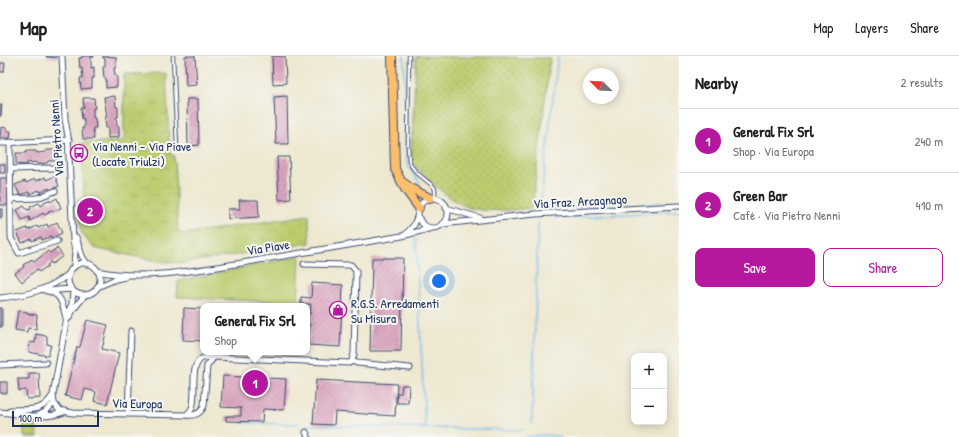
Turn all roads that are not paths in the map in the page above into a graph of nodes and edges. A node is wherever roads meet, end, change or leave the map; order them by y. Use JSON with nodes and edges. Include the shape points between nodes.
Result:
{"nodes":[{"id":1,"x":62,"y":56,"type":"edge"},
{"id":2,"x":172,"y":56,"type":"edge"},
{"id":3,"x":392,"y":56,"type":"edge"},
{"id":4,"x":408,"y":56,"type":"edge"},
{"id":5,"x":69,"y":140,"type":"junction"},
{"id":6,"x":10,"y":142,"type":"junction"},
{"id":7,"x":0,"y":143,"type":"edge"},
{"id":8,"x":177,"y":147,"type":"dead end"},
{"id":9,"x":52,"y":168,"type":"dead end"},
{"id":10,"x":10,"y":169,"type":"junction"},
{"id":11,"x":400,"y":180,"type":"junction"},
{"id":12,"x":55,"y":191,"type":"dead end"},
{"id":13,"x":432,"y":198,"type":"junction"},
{"id":14,"x":11,"y":199,"type":"junction"},
{"id":15,"x":679,"y":206,"type":"edge"},
{"id":16,"x":446,"y":208,"type":"junction"},
{"id":17,"x":418,"y":210,"type":"junction"},
{"id":18,"x":72,"y":218,"type":"junction"},
{"id":19,"x":483,"y":219,"type":"junction"},
{"id":20,"x":442,"y":224,"type":"junction"},
{"id":21,"x":432,"y":228,"type":"junction"},
{"id":22,"x":402,"y":236,"type":"junction"},
{"id":23,"x":57,"y":241,"type":"dead end"},
{"id":24,"x":87,"y":264,"type":"junction"},
{"id":25,"x":304,"y":264,"type":"dead end"},
{"id":26,"x":74,"y":267,"type":"junction"},
{"id":27,"x":97,"y":271,"type":"junction"},
{"id":28,"x":69,"y":274,"type":"junction"},
{"id":29,"x":138,"y":275,"type":"junction"},
{"id":30,"x":97,"y":287,"type":"junction"},
{"id":31,"x":45,"y":290,"type":"junction"},
{"id":32,"x":72,"y":290,"type":"junction"},
{"id":33,"x":84,"y":295,"type":"junction"},
{"id":34,"x":0,"y":298,"type":"edge"},
{"id":35,"x":67,"y":322,"type":"junction"},
{"id":36,"x":131,"y":331,"type":"dead end"},
{"id":37,"x":214,"y":356,"type":"junction"},
{"id":38,"x":352,"y":361,"type":"junction"},
{"id":39,"x":46,"y":363,"type":"dead end"},
{"id":40,"x":0,"y":366,"type":"edge"},
{"id":41,"x":410,"y":368,"type":"dead end"},
{"id":42,"x":53,"y":395,"type":"junction"},
{"id":43,"x":54,"y":403,"type":"junction"},
{"id":44,"x":0,"y":411,"type":"edge"},
{"id":45,"x":64,"y":412,"type":"junction"},
{"id":46,"x":128,"y":414,"type":"junction"},
{"id":47,"x":37,"y":416,"type":"junction"},
{"id":48,"x":186,"y":416,"type":"junction"}],
"edges":[{"from":1,"to":5,"type":"street","name":"Via Pietro Nenni","via":[[65,119]]},
{"from":2,"to":8,"type":"lane"},
{"from":3,"to":11,"type":"highway","via":[[394,162]]},
{"from":4,"to":13,"type":"lane","via":[[409,161],[417,174],[433,186],[435,192]]},
{"from":5,"to":6,"type":"street"},
{"from":5,"to":18,"type":"street","name":"Via Pietro Nenni"},
{"from":6,"to":7,"type":"street"},
{"from":6,"to":10,"type":"street"},
{"from":9,"to":10,"type":"street"},
{"from":10,"to":14,"type":"street"},
{"from":11,"to":13,"type":"highway"},
{"from":11,"to":17,"type":"highway"},
{"from":12,"to":14,"type":"street","via":[[37,198]]},
{"from":13,"to":16,"type":"street","via":[[442,202]]},
{"from":13,"to":17,"type":"street","via":[[423,202]]},
{"from":14,"to":23,"type":"street","via":[[11,238],[19,253]]},
{"from":15,"to":19,"type":"street","name":"Via Fraz. Arcagnago"},
{"from":16,"to":19,"type":"street"},
{"from":16,"to":20,"type":"street","via":[[447,216]]},
{"from":17,"to":21,"type":"street","via":[[418,217],[424,225]]},
{"from":17,"to":22,"type":"street","via":[[412,229]]},
{"from":18,"to":24,"type":"street","name":"Via Pietro Nenni","via":[[79,247]]},
{"from":18,"to":26,"type":"street","name":"Via Pietro Nenni"},
{"from":19,"to":20,"type":"street","name":"Via Fraz. Arcagnago"},
{"from":20,"to":21,"type":"street","name":"Via Piave"},
{"from":21,"to":22,"type":"street","name":"Via Piave"},
{"from":22,"to":29,"type":"street","name":"Via Piave","via":[[195,270]]},
{"from":24,"to":26,"type":"street"},
{"from":24,"to":27,"type":"street","name":"Via Piave"},
{"from":25,"to":38,"type":"street","via":[[351,265],[356,270]]},
{"from":26,"to":28,"type":"street"},
{"from":27,"to":29,"type":"street","name":"Via Piave"},
{"from":27,"to":30,"type":"street"},
{"from":28,"to":31,"type":"street"},
{"from":28,"to":32,"type":"street","via":[[68,281]]},
{"from":29,"to":30,"type":"street","name":"Via Piave","via":[[116,279]]},
{"from":30,"to":33,"type":"street","name":"Via Piave","via":[[93,292]]},
{"from":31,"to":32,"type":"street"},
{"from":31,"to":34,"type":"street"},
{"from":31,"to":35,"type":"street","via":[[62,299]]},
{"from":32,"to":33,"type":"street"},
{"from":32,"to":35,"type":"street"},
{"from":33,"to":35,"type":"street"},
{"from":35,"to":42,"type":"street"},
{"from":36,"to":46,"type":"street"},
{"from":37,"to":38,"type":"street","via":[[349,363]]},
{"from":37,"to":48,"type":"street","via":[[200,359],[197,363],[192,409]]},
{"from":37,"to":48,"type":"street","name":"Via Europa","via":[[207,366],[202,411],[194,416]]},
{"from":38,"to":41,"type":"street"},
{"from":39,"to":40,"type":"street"},
{"from":42,"to":43,"type":"street"},
{"from":42,"to":44,"type":"street","via":[[45,406],[40,408]]},
{"from":43,"to":45,"type":"street","via":[[58,410]]},
{"from":43,"to":47,"type":"street"},
{"from":44,"to":47,"type":"street","name":"Via Europa"},
{"from":45,"to":46,"type":"street","name":"Via Europa"},
{"from":45,"to":47,"type":"street","name":"Via Europa"},
{"from":46,"to":48,"type":"street","name":"Via Europa"}]}
